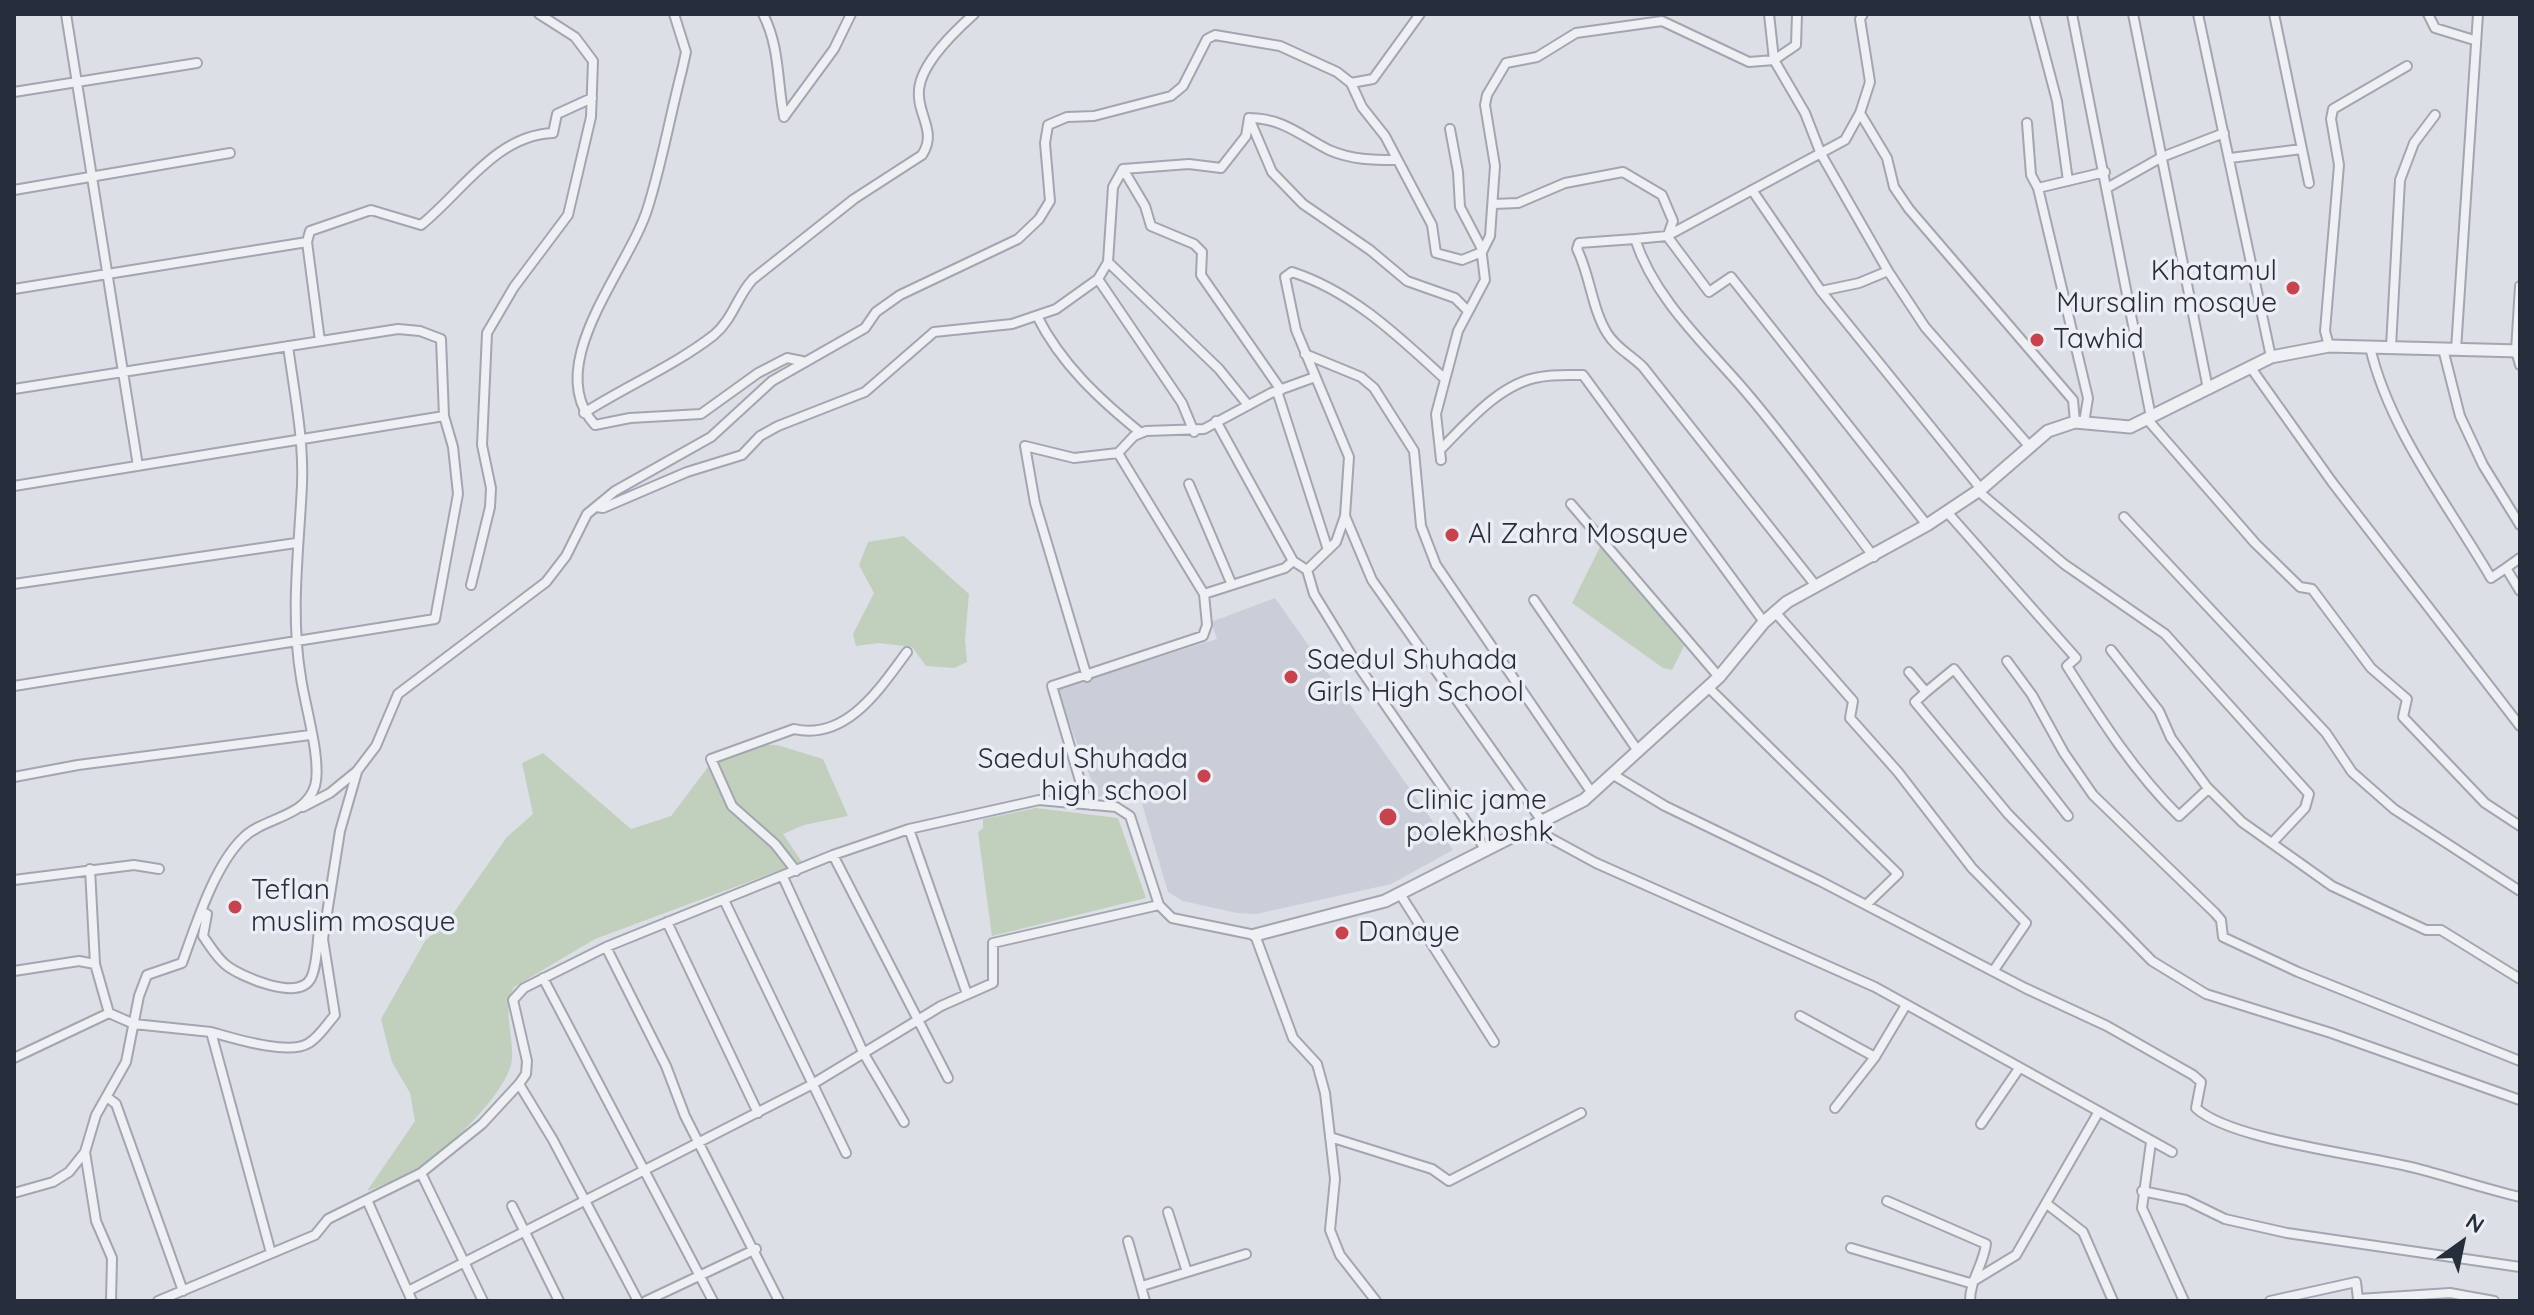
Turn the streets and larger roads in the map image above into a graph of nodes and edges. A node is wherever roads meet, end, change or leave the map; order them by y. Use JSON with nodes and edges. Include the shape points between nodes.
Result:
{"nodes":[{"id":1,"x":66,"y":14,"type":"edge"},
{"id":2,"x":539,"y":14,"type":"edge"},
{"id":3,"x":674,"y":14,"type":"edge"},
{"id":4,"x":763,"y":14,"type":"edge"},
{"id":5,"x":851,"y":14,"type":"edge"},
{"id":6,"x":974,"y":14,"type":"edge"},
{"id":7,"x":1420,"y":14,"type":"edge"},
{"id":8,"x":1769,"y":14,"type":"edge"},
{"id":9,"x":1797,"y":14,"type":"edge"},
{"id":10,"x":1863,"y":14,"type":"edge"},
{"id":11,"x":2034,"y":14,"type":"edge"},
{"id":12,"x":2072,"y":14,"type":"edge"},
{"id":13,"x":2133,"y":14,"type":"edge"},
{"id":14,"x":2198,"y":14,"type":"edge"},
{"id":15,"x":2274,"y":14,"type":"edge"},
{"id":16,"x":2428,"y":14,"type":"edge"},
{"id":17,"x":2478,"y":14,"type":"edge"},
{"id":18,"x":2474,"y":40,"type":"junction"},
{"id":19,"x":1774,"y":60,"type":"junction"},
{"id":20,"x":197,"y":63,"type":"dead end"},
{"id":21,"x":2407,"y":66,"type":"dead end"},
{"id":22,"x":74,"y":82,"type":"junction"},
{"id":23,"x":1351,"y":83,"type":"junction"},
{"id":24,"x":14,"y":92,"type":"edge"},
{"id":25,"x":592,"y":98,"type":"junction"},
{"id":26,"x":1860,"y":113,"type":"junction"},
{"id":27,"x":2435,"y":115,"type":"dead end"},
{"id":28,"x":1249,"y":118,"type":"junction"},
{"id":29,"x":2027,"y":123,"type":"dead end"},
{"id":30,"x":1450,"y":129,"type":"dead end"},
{"id":31,"x":2224,"y":133,"type":"junction"},
{"id":32,"x":2302,"y":149,"type":"junction"},
{"id":33,"x":230,"y":153,"type":"dead end"},
{"id":34,"x":1821,"y":154,"type":"junction"},
{"id":35,"x":2162,"y":157,"type":"junction"},
{"id":36,"x":2230,"y":158,"type":"junction"},
{"id":37,"x":1397,"y":160,"type":"junction"},
{"id":38,"x":1123,"y":169,"type":"junction"},
{"id":39,"x":2105,"y":172,"type":"junction"},
{"id":40,"x":90,"y":177,"type":"junction"},
{"id":41,"x":2068,"y":181,"type":"junction"},
{"id":42,"x":2309,"y":183,"type":"dead end"},
{"id":43,"x":2038,"y":188,"type":"junction"},
{"id":44,"x":2107,"y":188,"type":"junction"},
{"id":45,"x":14,"y":190,"type":"edge"},
{"id":46,"x":1752,"y":190,"type":"junction"},
{"id":47,"x":1493,"y":204,"type":"junction"},
{"id":48,"x":1667,"y":236,"type":"junction"},
{"id":49,"x":1635,"y":239,"type":"junction"},
{"id":50,"x":307,"y":242,"type":"junction"},
{"id":51,"x":1482,"y":252,"type":"junction"},
{"id":52,"x":1108,"y":262,"type":"junction"},
{"id":53,"x":1888,"y":271,"type":"junction"},
{"id":54,"x":106,"y":275,"type":"junction"},
{"id":55,"x":1098,"y":279,"type":"junction"},
{"id":56,"x":2520,"y":286,"type":"edge"},
{"id":57,"x":14,"y":289,"type":"edge"},
{"id":58,"x":1821,"y":291,"type":"junction"},
{"id":59,"x":1468,"y":311,"type":"junction"},
{"id":60,"x":1037,"y":316,"type":"junction"},
{"id":61,"x":320,"y":341,"type":"junction"},
{"id":62,"x":288,"y":346,"type":"junction"},
{"id":63,"x":2329,"y":346,"type":"junction"},
{"id":64,"x":2370,"y":347,"type":"junction"},
{"id":65,"x":2391,"y":347,"type":"junction"},
{"id":66,"x":2443,"y":349,"type":"junction"},
{"id":67,"x":2456,"y":350,"type":"junction"},
{"id":68,"x":2518,"y":351,"type":"edge"},
{"id":69,"x":1305,"y":354,"type":"junction"},
{"id":70,"x":2271,"y":357,"type":"junction"},
{"id":71,"x":803,"y":361,"type":"junction"},
{"id":72,"x":2520,"y":365,"type":"edge"},
{"id":73,"x":2251,"y":368,"type":"junction"},
{"id":74,"x":122,"y":372,"type":"junction"},
{"id":75,"x":1315,"y":377,"type":"junction"},
{"id":76,"x":1445,"y":379,"type":"junction"},
{"id":77,"x":14,"y":389,"type":"edge"},
{"id":78,"x":2208,"y":389,"type":"junction"},
{"id":79,"x":1279,"y":391,"type":"junction"},
{"id":80,"x":1248,"y":405,"type":"junction"},
{"id":81,"x":584,"y":413,"type":"junction"},
{"id":82,"x":444,"y":416,"type":"junction"},
{"id":83,"x":2149,"y":418,"type":"junction"},
{"id":84,"x":1216,"y":421,"type":"junction"},
{"id":85,"x":2080,"y":422,"type":"junction"},
{"id":86,"x":1194,"y":432,"type":"junction"},
{"id":87,"x":1141,"y":433,"type":"junction"},
{"id":88,"x":301,"y":440,"type":"junction"},
{"id":89,"x":2030,"y":447,"type":"junction"},
{"id":90,"x":1118,"y":453,"type":"junction"},
{"id":91,"x":138,"y":466,"type":"junction"},
{"id":92,"x":1189,"y":484,"type":"dead end"},
{"id":93,"x":14,"y":486,"type":"edge"},
{"id":94,"x":1979,"y":490,"type":"junction"},
{"id":95,"x":1571,"y":504,"type":"dead end"},
{"id":96,"x":596,"y":507,"type":"junction"},
{"id":97,"x":1947,"y":512,"type":"junction"},
{"id":98,"x":1345,"y":516,"type":"junction"},
{"id":99,"x":2124,"y":517,"type":"dead end"},
{"id":100,"x":1927,"y":525,"type":"junction"},
{"id":101,"x":2520,"y":525,"type":"edge"},
{"id":102,"x":296,"y":543,"type":"junction"},
{"id":103,"x":1328,"y":550,"type":"junction"},
{"id":104,"x":1874,"y":557,"type":"junction"},
{"id":105,"x":2520,"y":558,"type":"edge"},
{"id":106,"x":1293,"y":561,"type":"junction"},
{"id":107,"x":2506,"y":568,"type":"junction"},
{"id":108,"x":1307,"y":570,"type":"junction"},
{"id":109,"x":14,"y":584,"type":"edge"},
{"id":110,"x":471,"y":585,"type":"dead end"},
{"id":111,"x":1232,"y":585,"type":"junction"},
{"id":112,"x":1816,"y":586,"type":"junction"},
{"id":113,"x":2520,"y":591,"type":"edge"},
{"id":114,"x":1204,"y":594,"type":"junction"},
{"id":115,"x":1534,"y":600,"type":"dead end"},
{"id":116,"x":1775,"y":612,"type":"junction"},
{"id":117,"x":1764,"y":622,"type":"junction"},
{"id":118,"x":295,"y":641,"type":"junction"},
{"id":119,"x":2111,"y":650,"type":"dead end"},
{"id":120,"x":907,"y":652,"type":"dead end"},
{"id":121,"x":2007,"y":661,"type":"dead end"},
{"id":122,"x":1909,"y":672,"type":"dead end"},
{"id":123,"x":1087,"y":677,"type":"junction"},
{"id":124,"x":1719,"y":677,"type":"junction"},
{"id":125,"x":14,"y":686,"type":"edge"},
{"id":126,"x":1708,"y":687,"type":"junction"},
{"id":127,"x":1926,"y":692,"type":"junction"},
{"id":128,"x":2520,"y":726,"type":"edge"},
{"id":129,"x":310,"y":735,"type":"junction"},
{"id":130,"x":1638,"y":751,"type":"junction"},
{"id":131,"x":357,"y":771,"type":"junction"},
{"id":132,"x":1612,"y":774,"type":"junction"},
{"id":133,"x":14,"y":777,"type":"edge"},
{"id":134,"x":2208,"y":789,"type":"junction"},
{"id":135,"x":1592,"y":793,"type":"junction"},
{"id":136,"x":1091,"y":805,"type":"junction"},
{"id":137,"x":303,"y":807,"type":"junction"},
{"id":138,"x":2068,"y":816,"type":"dead end"},
{"id":139,"x":1542,"y":821,"type":"junction"},
{"id":140,"x":2520,"y":826,"type":"edge"},
{"id":141,"x":1530,"y":827,"type":"junction"},
{"id":142,"x":909,"y":829,"type":"junction"},
{"id":143,"x":2272,"y":843,"type":"junction"},
{"id":144,"x":1486,"y":850,"type":"junction"},
{"id":145,"x":833,"y":855,"type":"junction"},
{"id":146,"x":90,"y":869,"type":"junction"},
{"id":147,"x":159,"y":869,"type":"dead end"},
{"id":148,"x":796,"y":871,"type":"junction"},
{"id":149,"x":783,"y":877,"type":"junction"},
{"id":150,"x":14,"y":880,"type":"edge"},
{"id":151,"x":2520,"y":891,"type":"edge"},
{"id":152,"x":1400,"y":894,"type":"junction"},
{"id":153,"x":327,"y":899,"type":"junction"},
{"id":154,"x":724,"y":900,"type":"junction"},
{"id":155,"x":1159,"y":905,"type":"junction"},
{"id":156,"x":1866,"y":905,"type":"junction"},
{"id":157,"x":201,"y":911,"type":"junction"},
{"id":158,"x":667,"y":922,"type":"junction"},
{"id":159,"x":1255,"y":935,"type":"junction"},
{"id":160,"x":606,"y":947,"type":"junction"},
{"id":161,"x":95,"y":964,"type":"junction"},
{"id":162,"x":1994,"y":970,"type":"junction"},
{"id":163,"x":14,"y":971,"type":"edge"},
{"id":164,"x":543,"y":978,"type":"junction"},
{"id":165,"x":2520,"y":979,"type":"edge"},
{"id":166,"x":967,"y":994,"type":"junction"},
{"id":167,"x":1906,"y":1005,"type":"junction"},
{"id":168,"x":109,"y":1013,"type":"junction"},
{"id":169,"x":1800,"y":1016,"type":"dead end"},
{"id":170,"x":917,"y":1019,"type":"junction"},
{"id":171,"x":134,"y":1024,"type":"junction"},
{"id":172,"x":211,"y":1032,"type":"junction"},
{"id":173,"x":1494,"y":1042,"type":"dead end"},
{"id":174,"x":864,"y":1054,"type":"junction"},
{"id":175,"x":1875,"y":1057,"type":"junction"},
{"id":176,"x":14,"y":1058,"type":"edge"},
{"id":177,"x":2520,"y":1061,"type":"edge"},
{"id":178,"x":2018,"y":1070,"type":"junction"},
{"id":179,"x":948,"y":1078,"type":"dead end"},
{"id":180,"x":519,"y":1084,"type":"junction"},
{"id":181,"x":811,"y":1085,"type":"junction"},
{"id":182,"x":107,"y":1097,"type":"junction"},
{"id":183,"x":2520,"y":1100,"type":"edge"},
{"id":184,"x":1835,"y":1108,"type":"dead end"},
{"id":185,"x":758,"y":1113,"type":"junction"},
{"id":186,"x":1581,"y":1113,"type":"dead end"},
{"id":187,"x":2098,"y":1113,"type":"junction"},
{"id":188,"x":904,"y":1122,"type":"dead end"},
{"id":189,"x":1981,"y":1124,"type":"dead end"},
{"id":190,"x":1330,"y":1137,"type":"junction"},
{"id":191,"x":700,"y":1141,"type":"junction"},
{"id":192,"x":2151,"y":1142,"type":"junction"},
{"id":193,"x":85,"y":1152,"type":"junction"},
{"id":194,"x":2172,"y":1152,"type":"dead end"},
{"id":195,"x":846,"y":1153,"type":"dead end"},
{"id":196,"x":644,"y":1170,"type":"junction"},
{"id":197,"x":421,"y":1173,"type":"junction"},
{"id":198,"x":2142,"y":1191,"type":"junction"},
{"id":199,"x":14,"y":1193,"type":"edge"},
{"id":200,"x":2520,"y":1197,"type":"edge"},
{"id":201,"x":367,"y":1200,"type":"junction"},
{"id":202,"x":586,"y":1200,"type":"junction"},
{"id":203,"x":1887,"y":1201,"type":"dead end"},
{"id":204,"x":2047,"y":1204,"type":"junction"},
{"id":205,"x":512,"y":1206,"type":"dead end"},
{"id":206,"x":1168,"y":1212,"type":"dead end"},
{"id":207,"x":524,"y":1232,"type":"junction"},
{"id":208,"x":1128,"y":1241,"type":"dead end"},
{"id":209,"x":1851,"y":1248,"type":"dead end"},
{"id":210,"x":756,"y":1249,"type":"junction"},
{"id":211,"x":271,"y":1253,"type":"junction"},
{"id":212,"x":1246,"y":1254,"type":"dead end"},
{"id":213,"x":464,"y":1262,"type":"junction"},
{"id":214,"x":2520,"y":1267,"type":"edge"},
{"id":215,"x":1187,"y":1272,"type":"junction"},
{"id":216,"x":699,"y":1275,"type":"junction"},
{"id":217,"x":1970,"y":1283,"type":"junction"},
{"id":218,"x":1142,"y":1286,"type":"junction"},
{"id":219,"x":183,"y":1291,"type":"junction"},
{"id":220,"x":408,"y":1291,"type":"junction"},
{"id":221,"x":111,"y":1301,"type":"edge"},
{"id":222,"x":158,"y":1301,"type":"edge"},
{"id":223,"x":412,"y":1301,"type":"edge"},
{"id":224,"x":483,"y":1301,"type":"edge"},
{"id":225,"x":559,"y":1301,"type":"edge"},
{"id":226,"x":638,"y":1301,"type":"edge"},
{"id":227,"x":646,"y":1301,"type":"edge"},
{"id":228,"x":713,"y":1301,"type":"edge"},
{"id":229,"x":779,"y":1301,"type":"edge"},
{"id":230,"x":1145,"y":1301,"type":"edge"},
{"id":231,"x":1376,"y":1301,"type":"edge"},
{"id":232,"x":1970,"y":1301,"type":"edge"},
{"id":233,"x":2113,"y":1301,"type":"edge"},
{"id":234,"x":2184,"y":1301,"type":"edge"},
{"id":235,"x":2270,"y":1301,"type":"edge"},
{"id":236,"x":2494,"y":1301,"type":"edge"}],
"edges":[{"from":1,"to":22,"type":"street"},
{"from":2,"to":25,"type":"street","via":[[575,37],[593,61]]},
{"from":3,"to":81,"type":"street","via":[[686,52],[682,70],[648,207],[590,324],[576,375]]},
{"from":4,"to":5,"type":"street","via":[[775,37],[784,117],[834,49]]},
{"from":6,"to":81,"type":"street","via":[[939,51],[919,85],[929,130],[922,155],[854,199],[753,279],[715,334]]},
{"from":7,"to":23,"type":"street","via":[[1373,79]]},
{"from":8,"to":19,"type":"street"},
{"from":9,"to":19,"type":"street","via":[[1796,45]]},
{"from":10,"to":26,"type":"street","via":[[1870,82]]},
{"from":11,"to":41,"type":"street","via":[[2057,101]]},
{"from":12,"to":39,"type":"street"},
{"from":13,"to":35,"type":"street"},
{"from":14,"to":31,"type":"street"},
{"from":15,"to":32,"type":"street"},
{"from":16,"to":18,"type":"street","via":[[2435,28]]},
{"from":17,"to":18,"type":"street"},
{"from":18,"to":67,"type":"street"},
{"from":19,"to":34,"type":"street","via":[[1805,113]]},
{"from":19,"to":47,"type":"street","via":[[1737,58],[1662,21],[1576,33],[1537,57],[1506,63],[1485,105],[1495,166]]},
{"from":20,"to":22,"type":"street"},
{"from":21,"to":63,"type":"street","via":[[2333,109],[2339,165],[2325,331]]},
{"from":22,"to":24,"type":"street"},
{"from":22,"to":40,"type":"street"},
{"from":23,"to":37,"type":"street"},
{"from":23,"to":71,"type":"street","via":[[1280,46],[1215,35],[1207,39],[1183,86],[1171,96],[1048,125],[1050,201],[1018,239],[900,295],[876,312],[865,328]]},
{"from":25,"to":50,"type":"street","via":[[557,114],[553,133],[522,140],[481,164],[421,225],[371,210],[310,231]]},
{"from":25,"to":110,"type":"street","via":[[568,215],[487,333],[482,445],[490,507]]},
{"from":26,"to":34,"type":"street","via":[[1845,140]]},
{"from":26,"to":85,"type":"street","via":[[1909,209],[2073,400]]},
{"from":27,"to":65,"type":"street","via":[[2414,143],[2400,180]]},
{"from":28,"to":37,"type":"street","via":[[1271,118],[1357,160]]},
{"from":28,"to":38,"type":"street","via":[[1246,136],[1221,168],[1189,164]]},
{"from":28,"to":59,"type":"street","via":[[1272,172],[1303,204],[1407,281],[1455,298]]},
{"from":29,"to":43,"type":"street","via":[[2031,175]]},
{"from":30,"to":51,"type":"street","via":[[1460,207]]},
{"from":31,"to":35,"type":"street"},
{"from":31,"to":36,"type":"street"},
{"from":32,"to":36,"type":"street"},
{"from":32,"to":42,"type":"street"},
{"from":33,"to":40,"type":"street"},
{"from":34,"to":46,"type":"street"},
{"from":34,"to":53,"type":"street"},
{"from":35,"to":44,"type":"street"},
{"from":35,"to":78,"type":"street"},
{"from":36,"to":70,"type":"street"},
{"from":37,"to":51,"type":"street","via":[[1432,225],[1436,253],[1462,260]]},
{"from":38,"to":52,"type":"street","via":[[1113,187]]},
{"from":38,"to":79,"type":"street","via":[[1151,226],[1202,252],[1201,275]]},
{"from":39,"to":41,"type":"street"},
{"from":39,"to":44,"type":"street"},
{"from":40,"to":45,"type":"street"},
{"from":40,"to":54,"type":"street"},
{"from":41,"to":43,"type":"street"},
{"from":43,"to":85,"type":"street","via":[[2088,398]]},
{"from":44,"to":83,"type":"street"},
{"from":46,"to":48,"type":"street"},
{"from":46,"to":58,"type":"street"},
{"from":47,"to":48,"type":"street","via":[[1518,203],[1565,183],[1623,172],[1662,195],[1673,221]]},
{"from":47,"to":51,"type":"street","via":[[1490,236]]},
{"from":48,"to":49,"type":"street"},
{"from":48,"to":100,"type":"street","via":[[1709,292],[1731,277]]},
{"from":49,"to":104,"type":"street","via":[[1655,282],[1684,322]]},
{"from":49,"to":112,"type":"street","via":[[1579,243],[1577,249],[1606,331],[1643,367]]},
{"from":50,"to":54,"type":"street"},
{"from":50,"to":61,"type":"street"},
{"from":51,"to":59,"type":"street","via":[[1483,287]]},
{"from":52,"to":55,"type":"street"},
{"from":52,"to":80,"type":"street","via":[[1219,369]]},
{"from":53,"to":58,"type":"street"},
{"from":53,"to":89,"type":"street","via":[[1925,327]]},
{"from":54,"to":57,"type":"street"},
{"from":54,"to":74,"type":"street"},
{"from":55,"to":60,"type":"street"},
{"from":55,"to":86,"type":"street","via":[[1182,403]]},
{"from":56,"to":68,"type":"street"},
{"from":58,"to":94,"type":"street"},
{"from":59,"to":76,"type":"street"},
{"from":60,"to":87,"type":"street","via":[[1050,344]]},
{"from":60,"to":96,"type":"street","via":[[1012,324],[934,332],[865,392],[778,426],[742,455]]},
{"from":61,"to":62,"type":"street"},
{"from":61,"to":82,"type":"street","via":[[398,329],[441,339]]},
{"from":62,"to":74,"type":"street"},
{"from":62,"to":88,"type":"street"},
{"from":63,"to":64,"type":"street"},
{"from":63,"to":70,"type":"street"},
{"from":64,"to":65,"type":"street"},
{"from":64,"to":107,"type":"street","via":[[2399,419],[2465,538],[2491,578]]},
{"from":65,"to":66,"type":"street"},
{"from":66,"to":67,"type":"street"},
{"from":66,"to":101,"type":"street","via":[[2460,416]]},
{"from":67,"to":68,"type":"street"},
{"from":68,"to":72,"type":"street"},
{"from":69,"to":75,"type":"street"},
{"from":69,"to":76,"type":"street","via":[[1285,277],[1292,272],[1377,318]]},
{"from":69,"to":135,"type":"street","via":[[1361,377],[1374,388],[1414,451],[1421,526],[1436,565]]},
{"from":70,"to":73,"type":"street"},
{"from":71,"to":81,"type":"street","via":[[787,358],[758,373],[701,414],[595,425]]},
{"from":71,"to":96,"type":"street","via":[[772,381],[711,437]]},
{"from":73,"to":78,"type":"street"},
{"from":73,"to":128,"type":"street"},
{"from":74,"to":77,"type":"street"},
{"from":74,"to":91,"type":"street"},
{"from":75,"to":79,"type":"street"},
{"from":75,"to":98,"type":"street","via":[[1349,457]]},
{"from":76,"to":117,"type":"street","via":[[1436,414],[1441,455],[1478,412],[1507,391],[1537,377],[1583,375]]},
{"from":78,"to":83,"type":"street"},
{"from":79,"to":80,"type":"street"},
{"from":79,"to":103,"type":"street"},
{"from":80,"to":84,"type":"street"},
{"from":82,"to":88,"type":"street"},
{"from":82,"to":118,"type":"street","via":[[458,494],[435,619]]},
{"from":83,"to":85,"type":"street","via":[[2130,427]]},
{"from":83,"to":140,"type":"street","via":[[2255,543],[2300,587],[2312,589],[2371,668],[2407,699],[2403,717],[2485,803]]},
{"from":84,"to":86,"type":"street"},
{"from":84,"to":106,"type":"street"},
{"from":85,"to":89,"type":"street","via":[[2048,431]]},
{"from":86,"to":87,"type":"street"},
{"from":87,"to":90,"type":"street"},
{"from":88,"to":91,"type":"street"},
{"from":88,"to":102,"type":"street"},
{"from":89,"to":94,"type":"street"},
{"from":90,"to":114,"type":"street"},
{"from":90,"to":123,"type":"street","via":[[1074,458],[1025,446],[1035,503]]},
{"from":91,"to":93,"type":"street"},
{"from":92,"to":111,"type":"street"},
{"from":94,"to":97,"type":"street"},
{"from":94,"to":143,"type":"street","via":[[2064,564],[2165,634],[2309,794],[2305,808]]},
{"from":95,"to":124,"type":"street"},
{"from":96,"to":131,"type":"street","via":[[546,582],[398,694],[376,746]]},
{"from":97,"to":100,"type":"street"},
{"from":97,"to":134,"type":"street","via":[[2076,658],[2067,666],[2079,686],[2170,808],[2179,816]]},
{"from":98,"to":103,"type":"street"},
{"from":98,"to":139,"type":"street","via":[[1372,580]]},
{"from":99,"to":151,"type":"street","via":[[2326,733],[2352,772],[2394,809]]},
{"from":100,"to":104,"type":"street"},
{"from":102,"to":109,"type":"street"},
{"from":102,"to":118,"type":"street"},
{"from":103,"to":108,"type":"street"},
{"from":104,"to":112,"type":"street"},
{"from":105,"to":107,"type":"street"},
{"from":106,"to":108,"type":"street"},
{"from":106,"to":111,"type":"street"},
{"from":107,"to":113,"type":"street"},
{"from":108,"to":144,"type":"street","via":[[1314,594],[1357,664]]},
{"from":111,"to":114,"type":"street"},
{"from":112,"to":116,"type":"street"},
{"from":114,"to":123,"type":"street","via":[[1203,636]]},
{"from":115,"to":130,"type":"street"},
{"from":116,"to":117,"type":"street"},
{"from":116,"to":162,"type":"street","via":[[1853,701],[1850,718],[1972,868],[2026,923]]},
{"from":117,"to":124,"type":"street"},
{"from":118,"to":125,"type":"street"},
{"from":118,"to":129,"type":"street"},
{"from":119,"to":134,"type":"street","via":[[2159,711],[2171,738]]},
{"from":120,"to":148,"type":"street","via":[[863,708],[837,724],[808,732],[794,729],[711,759],[732,806]]},
{"from":121,"to":177,"type":"street","via":[[2093,795],[2215,913],[2223,937]]},
{"from":122,"to":127,"type":"street"},
{"from":123,"to":136,"type":"street","via":[[1052,686]]},
{"from":124,"to":126,"type":"street"},
{"from":126,"to":130,"type":"street"},
{"from":126,"to":156,"type":"street","via":[[1898,874]]},
{"from":127,"to":138,"type":"street","via":[[1954,669]]},
{"from":127,"to":183,"type":"street","via":[[1915,702],[2008,814],[2152,961],[2206,994]]},
{"from":129,"to":133,"type":"street"},
{"from":129,"to":137,"type":"street","via":[[315,787]]},
{"from":130,"to":132,"type":"street"},
{"from":131,"to":137,"type":"street"},
{"from":131,"to":153,"type":"street"},
{"from":132,"to":135,"type":"street"},
{"from":132,"to":156,"type":"street","via":[[1665,806]]},
{"from":134,"to":143,"type":"street"},
{"from":135,"to":139,"type":"street"},
{"from":136,"to":142,"type":"street","via":[[1039,800]]},
{"from":136,"to":155,"type":"street","via":[[1116,807],[1130,816]]},
{"from":137,"to":157,"type":"street","via":[[244,837]]},
{"from":139,"to":141,"type":"street"},
{"from":141,"to":144,"type":"street"},
{"from":141,"to":167,"type":"street","via":[[1596,863]]},
{"from":142,"to":145,"type":"street"},
{"from":142,"to":166,"type":"street"},
{"from":143,"to":165,"type":"street","via":[[2332,886],[2426,930],[2441,930]]},
{"from":144,"to":152,"type":"street"},
{"from":145,"to":148,"type":"street"},
{"from":145,"to":170,"type":"street"},
{"from":146,"to":147,"type":"street"},
{"from":146,"to":150,"type":"street"},
{"from":146,"to":161,"type":"street"},
{"from":148,"to":149,"type":"street"},
{"from":149,"to":154,"type":"street"},
{"from":149,"to":174,"type":"street"},
{"from":152,"to":159,"type":"street"},
{"from":152,"to":173,"type":"street"},
{"from":153,"to":157,"type":"street","via":[[311,978],[302,986],[282,988],[225,965],[203,936],[207,914]]},
{"from":153,"to":172,"type":"street","via":[[323,939],[335,1015],[300,1048],[246,1043]]},
{"from":154,"to":158,"type":"street"},
{"from":154,"to":181,"type":"street"},
{"from":155,"to":159,"type":"street","via":[[1172,918]]},
{"from":155,"to":166,"type":"street","via":[[993,943],[993,983]]},
{"from":156,"to":162,"type":"street"},
{"from":157,"to":171,"type":"street","via":[[182,963],[147,975]]},
{"from":158,"to":160,"type":"street"},
{"from":158,"to":185,"type":"street"},
{"from":159,"to":190,"type":"street","via":[[1293,1038],[1317,1064]]},
{"from":160,"to":164,"type":"street"},
{"from":160,"to":191,"type":"street"},
{"from":161,"to":163,"type":"street","via":[[79,961]]},
{"from":161,"to":168,"type":"street"},
{"from":162,"to":200,"type":"street","via":[[2198,1078],[2196,1108],[2217,1121]]},
{"from":164,"to":180,"type":"street","via":[[513,1000],[527,1061]]},
{"from":164,"to":196,"type":"street"},
{"from":166,"to":170,"type":"street"},
{"from":167,"to":175,"type":"street"},
{"from":167,"to":178,"type":"street"},
{"from":168,"to":171,"type":"street"},
{"from":168,"to":176,"type":"street"},
{"from":169,"to":175,"type":"street"},
{"from":170,"to":174,"type":"street"},
{"from":170,"to":179,"type":"street"},
{"from":171,"to":172,"type":"street"},
{"from":171,"to":182,"type":"street","via":[[126,1062]]},
{"from":172,"to":211,"type":"street"},
{"from":174,"to":181,"type":"street"},
{"from":174,"to":188,"type":"street"},
{"from":175,"to":184,"type":"street"},
{"from":178,"to":187,"type":"street"},
{"from":178,"to":189,"type":"street"},
{"from":180,"to":197,"type":"street","via":[[482,1124]]},
{"from":180,"to":202,"type":"street"},
{"from":181,"to":185,"type":"street"},
{"from":181,"to":195,"type":"street"},
{"from":182,"to":193,"type":"street"},
{"from":182,"to":219,"type":"street","via":[[116,1104]]},
{"from":185,"to":191,"type":"street"},
{"from":186,"to":190,"type":"street","via":[[1449,1181],[1432,1169]]},
{"from":187,"to":192,"type":"street"},
{"from":187,"to":204,"type":"street"},
{"from":190,"to":231,"type":"street","via":[[1335,1179],[1330,1230],[1340,1255]]},
{"from":191,"to":196,"type":"street"},
{"from":191,"to":210,"type":"street"},
{"from":192,"to":194,"type":"street"},
{"from":192,"to":198,"type":"street"},
{"from":193,"to":199,"type":"street","via":[[53,1182]]},
{"from":193,"to":221,"type":"street","via":[[96,1221],[112,1258]]},
{"from":196,"to":202,"type":"street"},
{"from":196,"to":216,"type":"street"},
{"from":197,"to":201,"type":"street"},
{"from":197,"to":213,"type":"street"},
{"from":198,"to":214,"type":"street","via":[[2287,1233]]},
{"from":198,"to":234,"type":"street","via":[[2142,1208]]},
{"from":201,"to":211,"type":"street","via":[[328,1219],[315,1235]]},
{"from":201,"to":220,"type":"street"},
{"from":202,"to":207,"type":"street"},
{"from":202,"to":226,"type":"street"},
{"from":203,"to":217,"type":"street","via":[[1986,1244],[1983,1266]]},
{"from":204,"to":217,"type":"street","via":[[2016,1255]]},
{"from":204,"to":233,"type":"street","via":[[2083,1232]]},
{"from":205,"to":207,"type":"street"},
{"from":206,"to":215,"type":"street"},
{"from":207,"to":213,"type":"street"},
{"from":207,"to":225,"type":"street"},
{"from":208,"to":218,"type":"street"},
{"from":209,"to":217,"type":"street"},
{"from":210,"to":216,"type":"street"},
{"from":210,"to":229,"type":"street"},
{"from":211,"to":219,"type":"street"},
{"from":212,"to":215,"type":"street"},
{"from":213,"to":220,"type":"street"},
{"from":213,"to":224,"type":"street"},
{"from":215,"to":218,"type":"street"},
{"from":216,"to":227,"type":"street"},
{"from":216,"to":228,"type":"street"},
{"from":217,"to":232,"type":"street"},
{"from":218,"to":230,"type":"street"},
{"from":219,"to":222,"type":"street"},
{"from":220,"to":223,"type":"street"},
{"from":235,"to":236,"type":"street","via":[[2356,1282],[2358,1299],[2450,1293]]}]}
